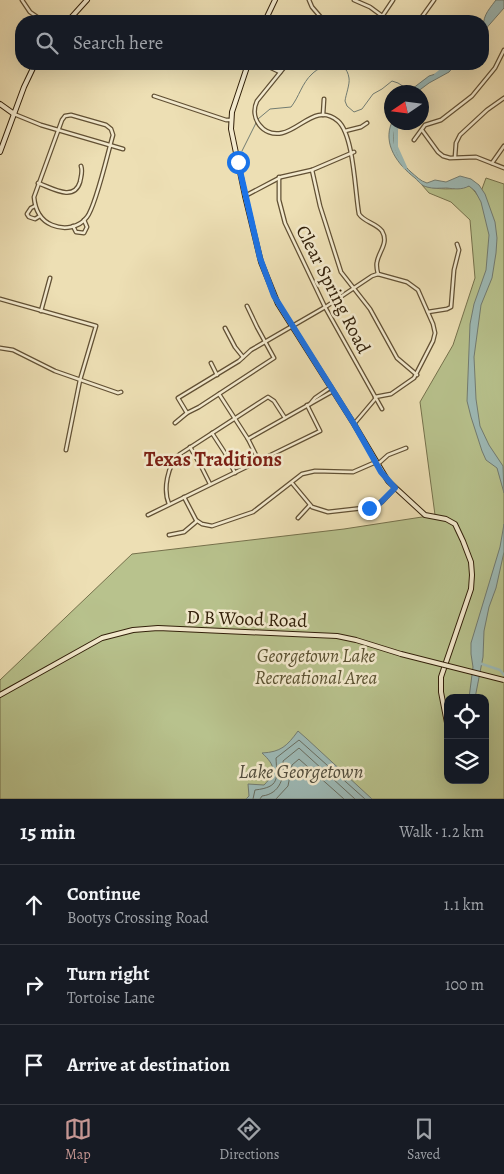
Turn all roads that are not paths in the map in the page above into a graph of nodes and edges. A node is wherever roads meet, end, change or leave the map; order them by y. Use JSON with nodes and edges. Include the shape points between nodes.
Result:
{"nodes":[{"id":1,"x":22,"y":0,"type":"edge"},
{"id":2,"x":87,"y":0,"type":"edge"},
{"id":3,"x":275,"y":0,"type":"edge"},
{"id":4,"x":309,"y":0,"type":"edge"},
{"id":5,"x":354,"y":0,"type":"edge"},
{"id":6,"x":393,"y":0,"type":"edge"},
{"id":7,"x":434,"y":0,"type":"edge"},
{"id":8,"x":34,"y":15,"type":"edge"},
{"id":9,"x":73,"y":15,"type":"edge"},
{"id":10,"x":269,"y":15,"type":"edge"},
{"id":11,"x":319,"y":15,"type":"edge"},
{"id":12,"x":381,"y":15,"type":"edge"},
{"id":13,"x":383,"y":15,"type":"edge"},
{"id":14,"x":423,"y":15,"type":"edge"},
{"id":15,"x":504,"y":50,"type":"edge"},
{"id":16,"x":32,"y":70,"type":"edge"},
{"id":17,"x":246,"y":70,"type":"edge"},
{"id":18,"x":276,"y":70,"type":"edge"},
{"id":19,"x":280,"y":72,"type":"joint"},
{"id":20,"x":154,"y":96,"type":"dead end"},
{"id":21,"x":504,"y":98,"type":"edge"},
{"id":22,"x":324,"y":99,"type":"dead end"},
{"id":23,"x":0,"y":104,"type":"edge"},
{"id":24,"x":14,"y":114,"type":"junction"},
{"id":25,"x":323,"y":115,"type":"junction"},
{"id":26,"x":231,"y":120,"type":"junction"},
{"id":27,"x":367,"y":123,"type":"dead end"},
{"id":28,"x":429,"y":124,"type":"edge"},
{"id":29,"x":58,"y":130,"type":"junction"},
{"id":30,"x":422,"y":130,"type":"joint"},
{"id":31,"x":345,"y":131,"type":"junction"},
{"id":32,"x":414,"y":140,"type":"dead end"},
{"id":33,"x":110,"y":145,"type":"junction"},
{"id":34,"x":504,"y":146,"type":"edge"},
{"id":35,"x":123,"y":149,"type":"dead end"},
{"id":36,"x":0,"y":152,"type":"edge"},
{"id":37,"x":354,"y":152,"type":"dead end"},
{"id":38,"x":350,"y":153,"type":"junction"},
{"id":39,"x":455,"y":158,"type":"junction"},
{"id":40,"x":492,"y":164,"type":"junction"},
{"id":41,"x":81,"y":166,"type":"dead end"},
{"id":42,"x":504,"y":168,"type":"edge"},
{"id":43,"x":312,"y":170,"type":"junction"},
{"id":44,"x":279,"y":177,"type":"junction"},
{"id":45,"x":38,"y":183,"type":"junction"},
{"id":46,"x":245,"y":196,"type":"junction"},
{"id":47,"x":35,"y":206,"type":"junction"},
{"id":48,"x":40,"y":216,"type":"junction"},
{"id":49,"x":84,"y":220,"type":"junction"},
{"id":50,"x":73,"y":226,"type":"junction"},
{"id":51,"x":457,"y":244,"type":"dead end"},
{"id":52,"x":378,"y":274,"type":"junction"},
{"id":53,"x":50,"y":278,"type":"dead end"},
{"id":54,"x":354,"y":288,"type":"junction"},
{"id":55,"x":0,"y":299,"type":"edge"},
{"id":56,"x":247,"y":306,"type":"dead end"},
{"id":57,"x":325,"y":307,"type":"junction"},
{"id":58,"x":41,"y":310,"type":"junction"},
{"id":59,"x":428,"y":312,"type":"junction"},
{"id":60,"x":291,"y":326,"type":"junction"},
{"id":61,"x":225,"y":328,"type":"dead end"},
{"id":62,"x":265,"y":342,"type":"junction"},
{"id":63,"x":0,"y":348,"type":"edge"},
{"id":64,"x":243,"y":356,"type":"junction"},
{"id":65,"x":211,"y":363,"type":"dead end"},
{"id":66,"x":217,"y":375,"type":"junction"},
{"id":67,"x":417,"y":375,"type":"junction"},
{"id":68,"x":80,"y":380,"type":"junction"},
{"id":69,"x":332,"y":389,"type":"junction"},
{"id":70,"x":121,"y":392,"type":"dead end"},
{"id":71,"x":219,"y":394,"type":"junction"},
{"id":72,"x":375,"y":397,"type":"junction"},
{"id":73,"x":300,"y":404,"type":"dead end"},
{"id":74,"x":309,"y":404,"type":"junction"},
{"id":75,"x":302,"y":408,"type":"junction"},
{"id":76,"x":382,"y":409,"type":"dead end"},
{"id":77,"x":187,"y":413,"type":"junction"},
{"id":78,"x":234,"y":418,"type":"junction"},
{"id":79,"x":285,"y":418,"type":"junction"},
{"id":80,"x":176,"y":423,"type":"dead end"},
{"id":81,"x":354,"y":424,"type":"junction"},
{"id":82,"x":212,"y":433,"type":"junction"},
{"id":83,"x":248,"y":439,"type":"junction"},
{"id":84,"x":190,"y":447,"type":"junction"},
{"id":85,"x":406,"y":448,"type":"dead end"},
{"id":86,"x":66,"y":450,"type":"dead end"},
{"id":87,"x":259,"y":461,"type":"junction"},
{"id":88,"x":376,"y":464,"type":"junction"},
{"id":89,"x":235,"y":473,"type":"junction"},
{"id":90,"x":291,"y":482,"type":"junction"},
{"id":91,"x":210,"y":484,"type":"junction"},
{"id":92,"x":395,"y":488,"type":"junction"},
{"id":93,"x":184,"y":497,"type":"junction"},
{"id":94,"x":169,"y":504,"type":"junction"},
{"id":95,"x":310,"y":505,"type":"junction"},
{"id":96,"x":148,"y":515,"type":"dead end"},
{"id":97,"x":298,"y":518,"type":"dead end"},
{"id":98,"x":197,"y":521,"type":"junction"},
{"id":99,"x":169,"y":535,"type":"dead end"},
{"id":100,"x":504,"y":680,"type":"edge"},
{"id":101,"x":0,"y":695,"type":"edge"},
{"id":102,"x":444,"y":707,"type":"edge"}],
"edges":[{"from":1,"to":8,"type":"street"},
{"from":2,"to":9,"type":"street"},
{"from":3,"to":10,"type":"street"},
{"from":4,"to":11,"type":"street"},
{"from":5,"to":12,"type":"street"},
{"from":6,"to":13,"type":"street"},
{"from":7,"to":14,"type":"street"},
{"from":15,"to":28,"type":"street","via":[[495,68],[472,96],[444,118]]},
{"from":16,"to":24,"type":"street"},
{"from":17,"to":26,"type":"street"},
{"from":18,"to":19,"type":"street"},
{"from":19,"to":25,"type":"street","via":[[254,108],[259,124],[270,132],[281,133],[311,117]]},
{"from":20,"to":26,"type":"street"},
{"from":21,"to":39,"type":"street","via":[[460,135]]},
{"from":22,"to":25,"type":"street"},
{"from":23,"to":24,"type":"street"},
{"from":24,"to":29,"type":"street"},
{"from":24,"to":36,"type":"street"},
{"from":25,"to":31,"type":"street","via":[[338,121]]},
{"from":26,"to":46,"type":"street"},
{"from":27,"to":31,"type":"street"},
{"from":29,"to":33,"type":"street"},
{"from":29,"to":33,"type":"street","via":[[64,118],[73,115],[109,126],[113,134]]},
{"from":29,"to":45,"type":"street"},
{"from":30,"to":32,"type":"street"},
{"from":30,"to":39,"type":"street","via":[[438,152],[447,158]]},
{"from":31,"to":38,"type":"street"},
{"from":33,"to":35,"type":"street"},
{"from":33,"to":49,"type":"street","via":[[92,207]]},
{"from":34,"to":40,"type":"street"},
{"from":37,"to":38,"type":"street"},
{"from":38,"to":43,"type":"street"},
{"from":38,"to":52,"type":"street","via":[[359,214],[379,228],[384,237],[377,262]]},
{"from":39,"to":40,"type":"street","via":[[476,157]]},
{"from":40,"to":42,"type":"street"},
{"from":41,"to":45,"type":"street","via":[[78,188],[71,193]]},
{"from":43,"to":44,"type":"street"},
{"from":43,"to":54,"type":"street","via":[[339,267]]},
{"from":44,"to":46,"type":"street"},
{"from":44,"to":57,"type":"street","name":"Clear Spring Road","via":[[283,216]]},
{"from":45,"to":47,"type":"street"},
{"from":46,"to":60,"type":"street","via":[[266,277]]},
{"from":47,"to":48,"type":"street"},
{"from":47,"to":48,"type":"street","via":[[27,214],[35,219]]},
{"from":48,"to":50,"type":"street","via":[[54,226]]},
{"from":49,"to":50,"type":"street"},
{"from":49,"to":50,"type":"street","via":[[87,228],[83,233],[76,232]]},
{"from":51,"to":59,"type":"street","via":[[459,250],[451,306]]},
{"from":52,"to":54,"type":"street"},
{"from":52,"to":59,"type":"street","via":[[412,285],[420,293]]},
{"from":53,"to":58,"type":"street"},
{"from":54,"to":57,"type":"street"},
{"from":54,"to":67,"type":"street","via":[[370,309],[397,358]]},
{"from":55,"to":58,"type":"street"},
{"from":56,"to":62,"type":"street"},
{"from":57,"to":60,"type":"street"},
{"from":57,"to":72,"type":"street","name":"Clear Spring Road"},
{"from":58,"to":68,"type":"street","via":[[96,326]]},
{"from":59,"to":67,"type":"street","via":[[434,336]]},
{"from":60,"to":62,"type":"street"},
{"from":60,"to":69,"type":"street"},
{"from":61,"to":64,"type":"street"},
{"from":62,"to":64,"type":"street"},
{"from":62,"to":71,"type":"street","via":[[274,358]]},
{"from":63,"to":68,"type":"street","via":[[13,350]]},
{"from":64,"to":66,"type":"street"},
{"from":65,"to":66,"type":"street"},
{"from":66,"to":77,"type":"street","via":[[178,398]]},
{"from":67,"to":72,"type":"street","via":[[395,392]]},
{"from":68,"to":70,"type":"street"},
{"from":68,"to":86,"type":"street"},
{"from":69,"to":74,"type":"street"},
{"from":69,"to":81,"type":"street"},
{"from":71,"to":77,"type":"street"},
{"from":71,"to":78,"type":"street"},
{"from":72,"to":76,"type":"street","name":"Clear Spring Road"},
{"from":72,"to":81,"type":"street"},
{"from":73,"to":75,"type":"street"},
{"from":74,"to":75,"type":"street"},
{"from":74,"to":87,"type":"street","via":[[320,431]]},
{"from":75,"to":79,"type":"street"},
{"from":77,"to":80,"type":"street"},
{"from":78,"to":79,"type":"street","via":[[268,397]]},
{"from":78,"to":82,"type":"street"},
{"from":78,"to":83,"type":"street"},
{"from":79,"to":83,"type":"street"},
{"from":81,"to":88,"type":"street"},
{"from":82,"to":84,"type":"street"},
{"from":82,"to":89,"type":"street"},
{"from":83,"to":87,"type":"street"},
{"from":84,"to":91,"type":"street"},
{"from":84,"to":94,"type":"street","via":[[173,463],[166,490]]},
{"from":85,"to":88,"type":"street"},
{"from":87,"to":89,"type":"street"},
{"from":88,"to":90,"type":"street","via":[[353,472],[309,472]]},
{"from":88,"to":92,"type":"street"},
{"from":89,"to":91,"type":"street"},
{"from":90,"to":95,"type":"street"},
{"from":90,"to":98,"type":"street","via":[[250,514],[212,526]]},
{"from":91,"to":93,"type":"street"},
{"from":92,"to":95,"type":"street","via":[[382,502],[372,507],[328,512]]},
{"from":92,"to":102,"type":"street","via":[[425,515],[455,524],[471,562],[471,589],[441,677]]},
{"from":93,"to":94,"type":"street"},
{"from":93,"to":98,"type":"street"},
{"from":94,"to":96,"type":"street"},
{"from":95,"to":97,"type":"street"},
{"from":98,"to":99,"type":"street","via":[[185,532]]},
{"from":100,"to":101,"type":"street","name":"D B Wood Road","bridge":true,"via":[[337,636],[158,628],[132,630],[102,638]]}]}
